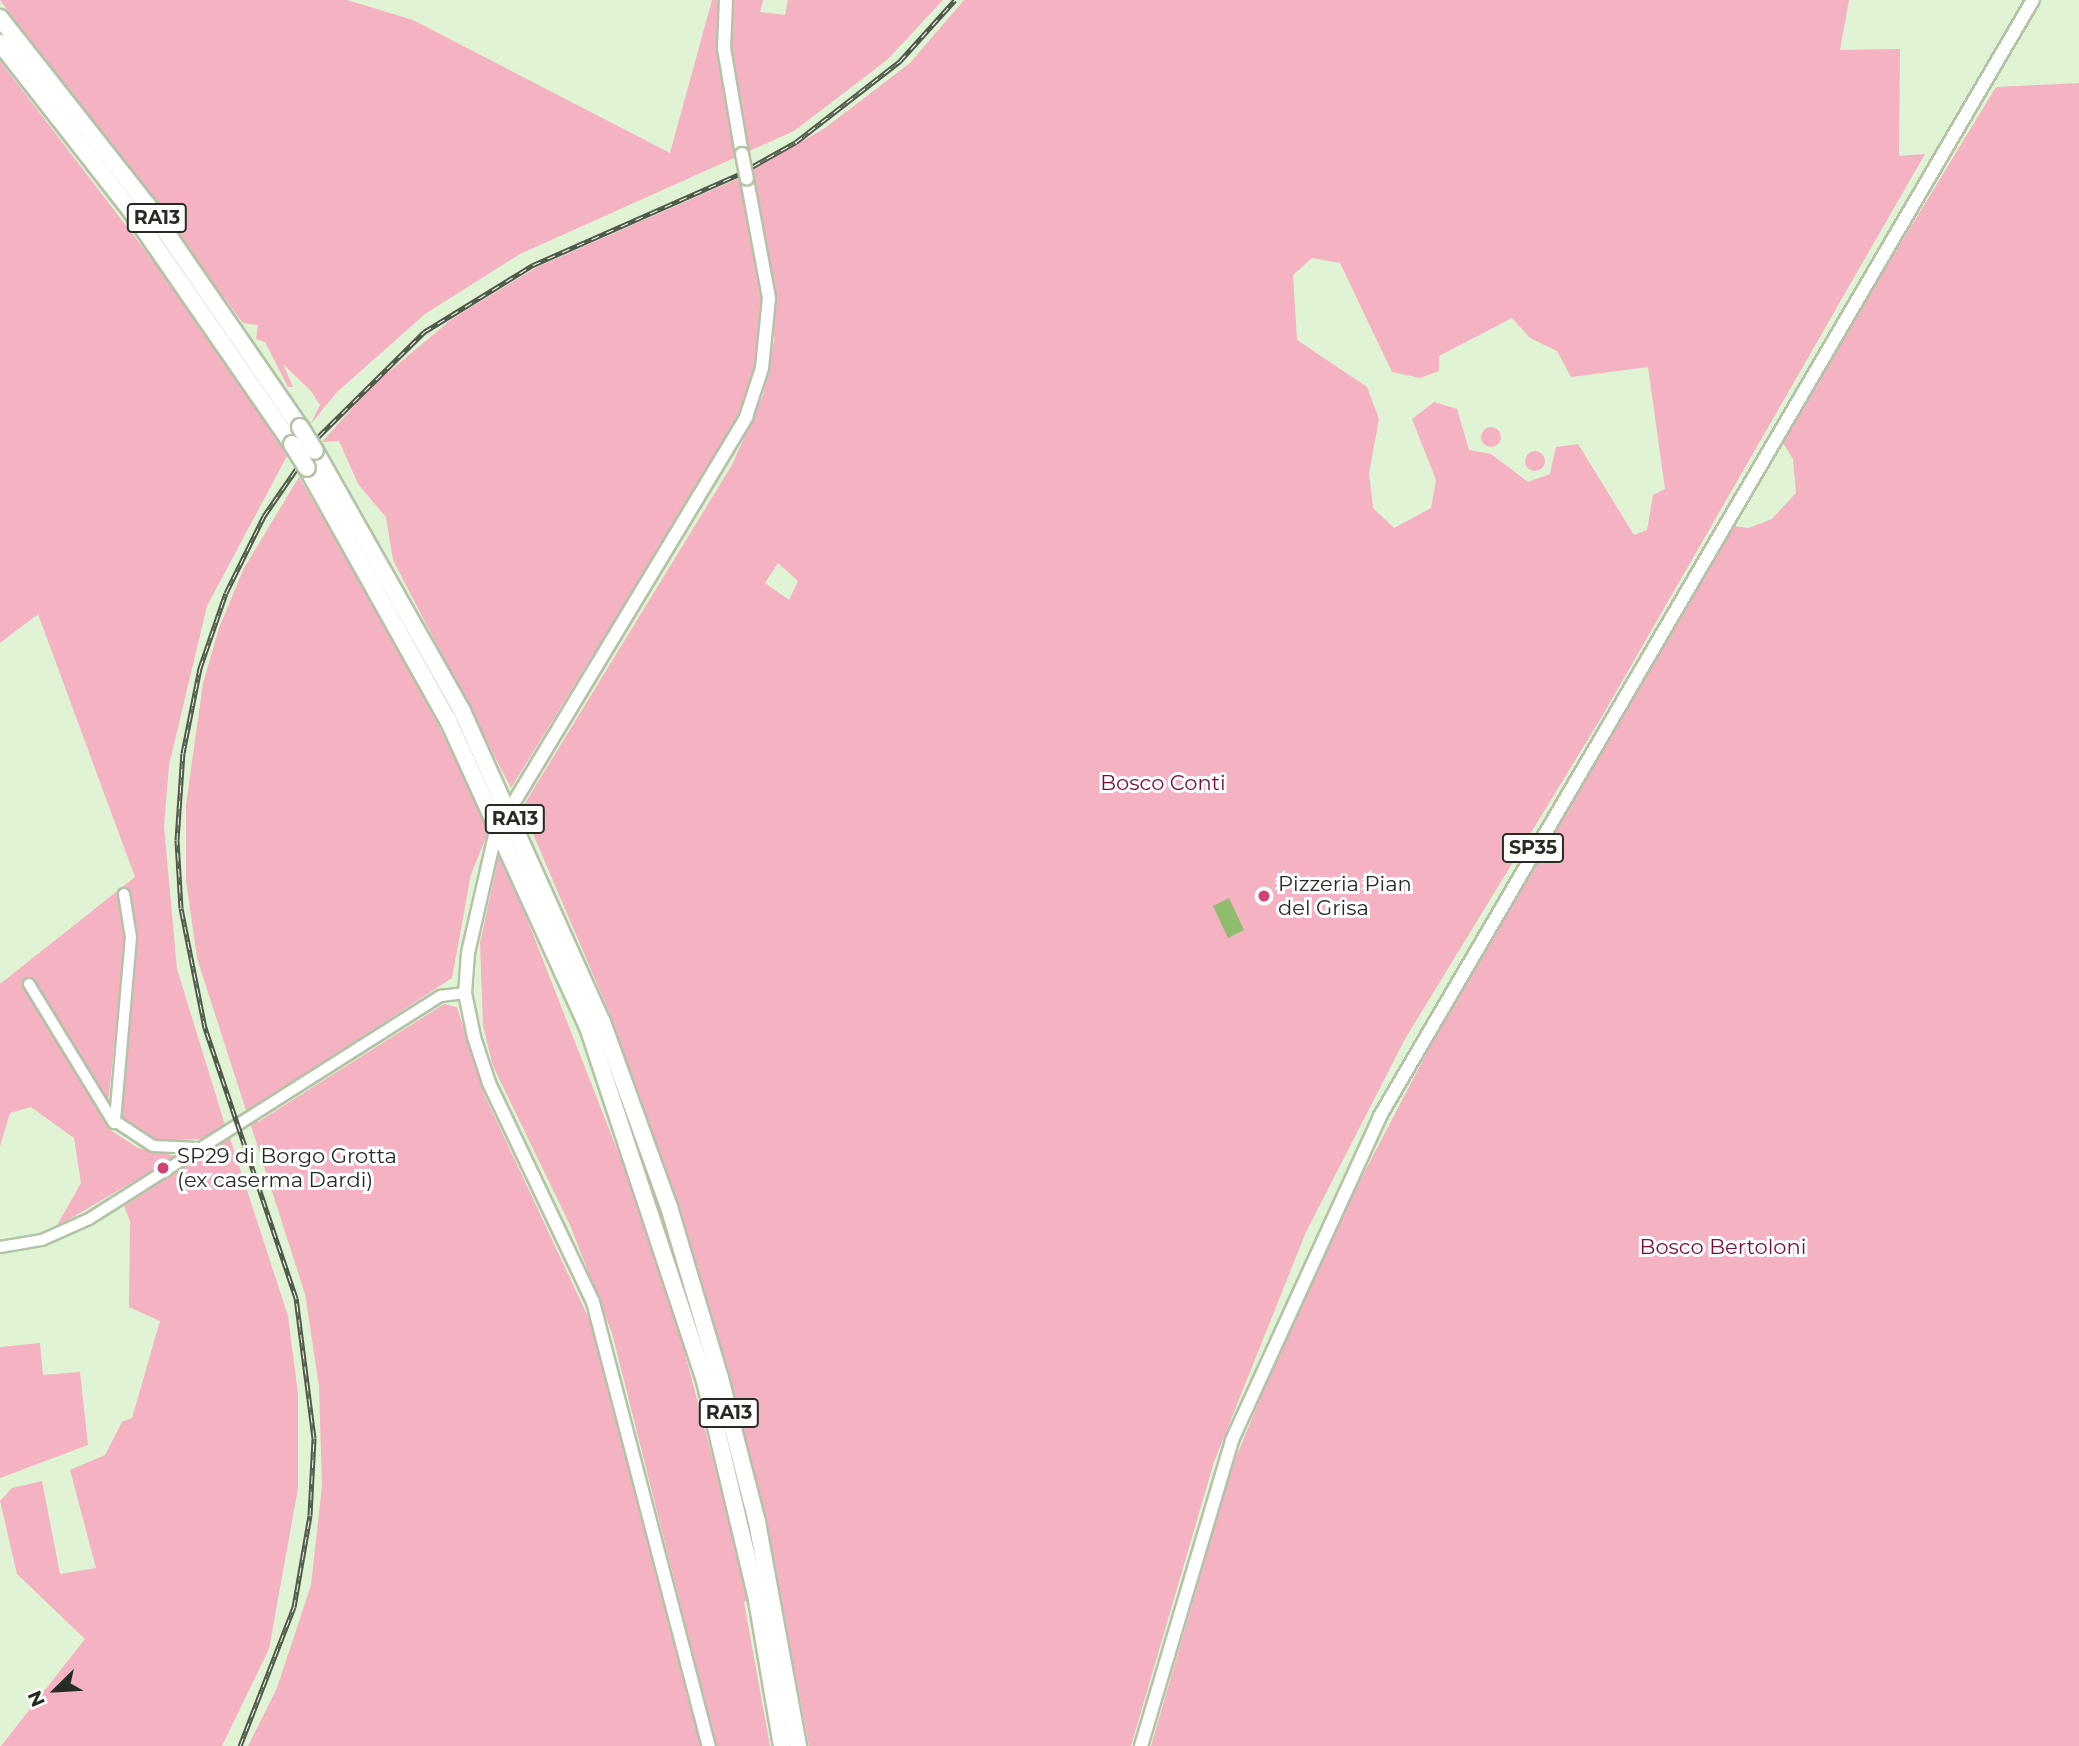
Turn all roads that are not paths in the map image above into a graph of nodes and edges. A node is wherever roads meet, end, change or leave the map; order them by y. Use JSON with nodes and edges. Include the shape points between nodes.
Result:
{"nodes":[{"id":1,"x":726,"y":0,"type":"edge"},
{"id":2,"x":2033,"y":0,"type":"edge"},
{"id":3,"x":0,"y":18,"type":"edge"},
{"id":4,"x":0,"y":43,"type":"edge"},
{"id":5,"x":516,"y":799,"type":"dead end"},
{"id":6,"x":495,"y":835,"type":"dead end"},
{"id":7,"x":124,"y":894,"type":"dead end"},
{"id":8,"x":29,"y":984,"type":"dead end"},
{"id":9,"x":466,"y":993,"type":"junction"},
{"id":10,"x":119,"y":1127,"type":"junction"},
{"id":11,"x":200,"y":1147,"type":"junction"},
{"id":12,"x":661,"y":1210,"type":"junction"},
{"id":13,"x":0,"y":1247,"type":"edge"},
{"id":14,"x":692,"y":1306,"type":"junction"},
{"id":15,"x":764,"y":1598,"type":"junction"},
{"id":16,"x":709,"y":1746,"type":"edge"},
{"id":17,"x":782,"y":1746,"type":"edge"},
{"id":18,"x":798,"y":1746,"type":"edge"},
{"id":19,"x":1141,"y":1746,"type":"edge"}],
"edges":[{"from":1,"to":5,"type":"main road","bridge":true,"via":[[728,84],[769,298],[762,368],[746,417]]},
{"from":2,"to":19,"type":"main road","number":"SP35","via":[[1380,1116],[1231,1440]]},
{"from":3,"to":12,"type":"highway","number":"RA13","bridge":true,"via":[[156,217],[300,427],[395,586],[517,823],[602,1022]]},
{"from":4,"to":12,"type":"highway","number":"RA13","bridge":true,"via":[[148,234],[292,444],[414,654],[503,834]]},
{"from":6,"to":9,"type":"main road","via":[[475,905]]},
{"from":7,"to":10,"type":"street","via":[[131,937],[114,1111]]},
{"from":8,"to":10,"type":"street"},
{"from":9,"to":11,"type":"street","via":[[441,996]]},
{"from":9,"to":16,"type":"main road","via":[[489,1083],[593,1302]]},
{"from":10,"to":11,"type":"street","via":[[153,1146]]},
{"from":11,"to":13,"type":"street","via":[[89,1220],[41,1240]]},
{"from":12,"to":14,"type":"highway","number":"RA13"},
{"from":14,"to":15,"type":"highway","number":"RA13","via":[[740,1526]]},
{"from":14,"to":15,"type":"highway","number":"RA13","via":[[757,1522]]},
{"from":15,"to":17,"type":"highway","number":"RA13"},
{"from":15,"to":18,"type":"highway"}]}
